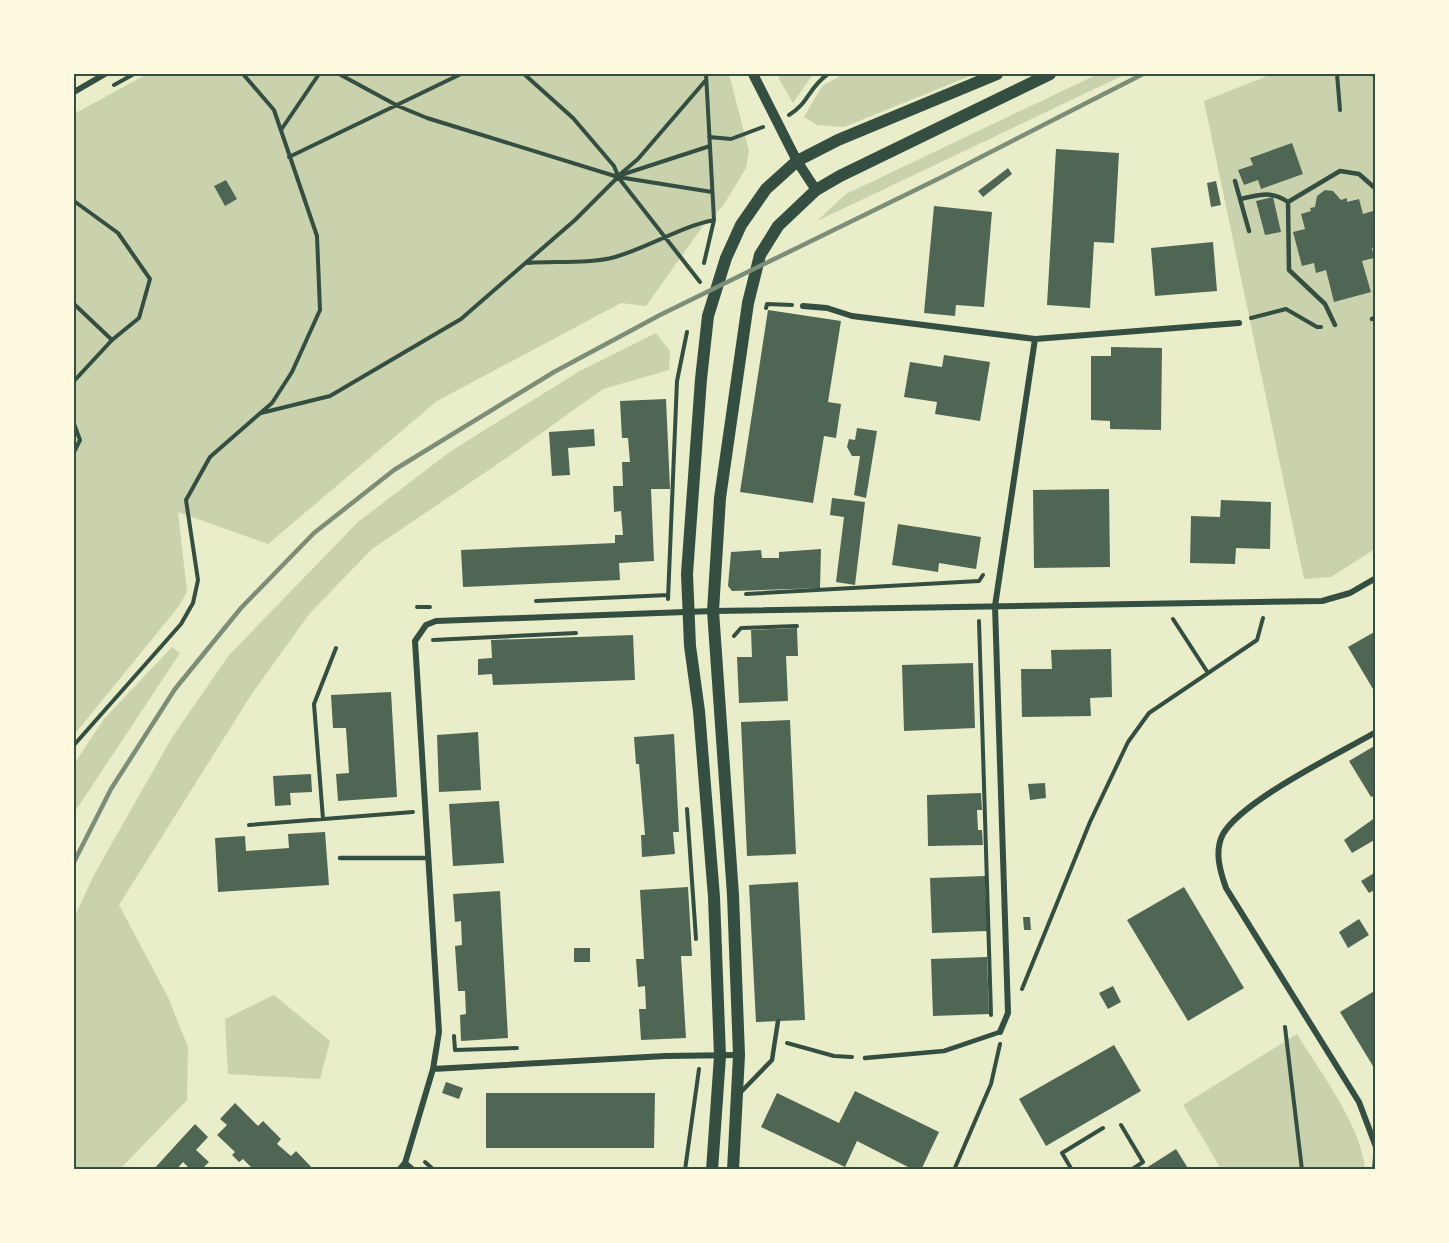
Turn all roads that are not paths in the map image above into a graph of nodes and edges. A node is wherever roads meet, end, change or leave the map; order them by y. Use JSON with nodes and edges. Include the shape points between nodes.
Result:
{"nodes":[{"id":1,"x":105,"y":74,"type":"edge"},
{"id":2,"x":753,"y":74,"type":"edge"},
{"id":3,"x":997,"y":74,"type":"edge"},
{"id":4,"x":1050,"y":74,"type":"edge"},
{"id":5,"x":74,"y":92,"type":"edge"},
{"id":6,"x":797,"y":162,"type":"junction"},
{"id":7,"x":1235,"y":181,"type":"dead end"},
{"id":8,"x":1376,"y":189,"type":"edge"},
{"id":9,"x":816,"y":190,"type":"junction"},
{"id":10,"x":1240,"y":199,"type":"junction"},
{"id":11,"x":1288,"y":202,"type":"junction"},
{"id":12,"x":1249,"y":231,"type":"dead end"},
{"id":13,"x":803,"y":306,"type":"road end"},
{"id":14,"x":1239,"y":322,"type":"road end"},
{"id":15,"x":1335,"y":325,"type":"road end"},
{"id":16,"x":1035,"y":339,"type":"junction"},
{"id":17,"x":1376,"y":578,"type":"edge"},
{"id":18,"x":995,"y":606,"type":"junction"},
{"id":19,"x":688,"y":611,"type":"junction"},
{"id":20,"x":713,"y":611,"type":"junction"},
{"id":21,"x":1376,"y":732,"type":"edge"},
{"id":22,"x":340,"y":858,"type":"dead end"},
{"id":23,"x":428,"y":858,"type":"junction"},
{"id":24,"x":778,"y":1021,"type":"dead end"},
{"id":25,"x":1000,"y":1032,"type":"joint"},
{"id":26,"x":739,"y":1055,"type":"junction"},
{"id":27,"x":720,"y":1056,"type":"junction"},
{"id":28,"x":865,"y":1058,"type":"dead end"},
{"id":29,"x":433,"y":1069,"type":"junction"},
{"id":30,"x":737,"y":1095,"type":"junction"},
{"id":31,"x":1376,"y":1147,"type":"edge"},
{"id":32,"x":1376,"y":1157,"type":"edge"},
{"id":33,"x":405,"y":1163,"type":"junction"},
{"id":34,"x":399,"y":1170,"type":"edge"},
{"id":35,"x":413,"y":1170,"type":"edge"},
{"id":36,"x":712,"y":1170,"type":"edge"},
{"id":37,"x":733,"y":1170,"type":"edge"},
{"id":38,"x":1375,"y":1170,"type":"edge"}],
"edges":[{"from":1,"to":5,"type":"street"},
{"from":2,"to":6,"type":"street"},
{"from":3,"to":6,"type":"main road","via":[[838,140]]},
{"from":4,"to":9,"type":"main road"},
{"from":6,"to":9,"type":"street"},
{"from":6,"to":19,"type":"main road","via":[[766,189],[741,225],[708,316],[697,421]]},
{"from":7,"to":10,"type":"lane"},
{"from":8,"to":11,"type":"lane","via":[[1359,174],[1340,171]]},
{"from":9,"to":20,"type":"main road","via":[[778,226],[760,255],[748,303],[720,498]]},
{"from":10,"to":11,"type":"lane","via":[[1265,193],[1277,194]]},
{"from":10,"to":12,"type":"lane"},
{"from":11,"to":15,"type":"lane","via":[[1289,270],[1325,304]]},
{"from":13,"to":16,"type":"street"},
{"from":14,"to":16,"type":"street"},
{"from":16,"to":18,"type":"street"},
{"from":17,"to":18,"type":"street","via":[[1350,593],[1322,601]]},
{"from":18,"to":20,"type":"street"},
{"from":18,"to":25,"type":"street","via":[[1008,1013]]},
{"from":19,"to":20,"type":"street"},
{"from":19,"to":23,"type":"street","via":[[436,621],[426,625],[416,641]]},
{"from":19,"to":27,"type":"main road","via":[[713,886]]},
{"from":20,"to":26,"type":"main road","via":[[733,895]]},
{"from":21,"to":31,"type":"street","via":[[1246,807],[1223,835],[1219,853],[1226,888],[1359,1102]]},
{"from":22,"to":23,"type":"lane"},
{"from":23,"to":29,"type":"street","via":[[439,1032]]},
{"from":24,"to":30,"type":"lane","via":[[772,1060]]},
{"from":25,"to":28,"type":"lane","via":[[944,1051]]},
{"from":26,"to":27,"type":"street"},
{"from":26,"to":30,"type":"main road"},
{"from":27,"to":29,"type":"street"},
{"from":27,"to":36,"type":"main road"},
{"from":29,"to":33,"type":"street"},
{"from":30,"to":37,"type":"main road"},
{"from":32,"to":38,"type":"street"},
{"from":33,"to":34,"type":"street"},
{"from":33,"to":35,"type":"street"}]}
